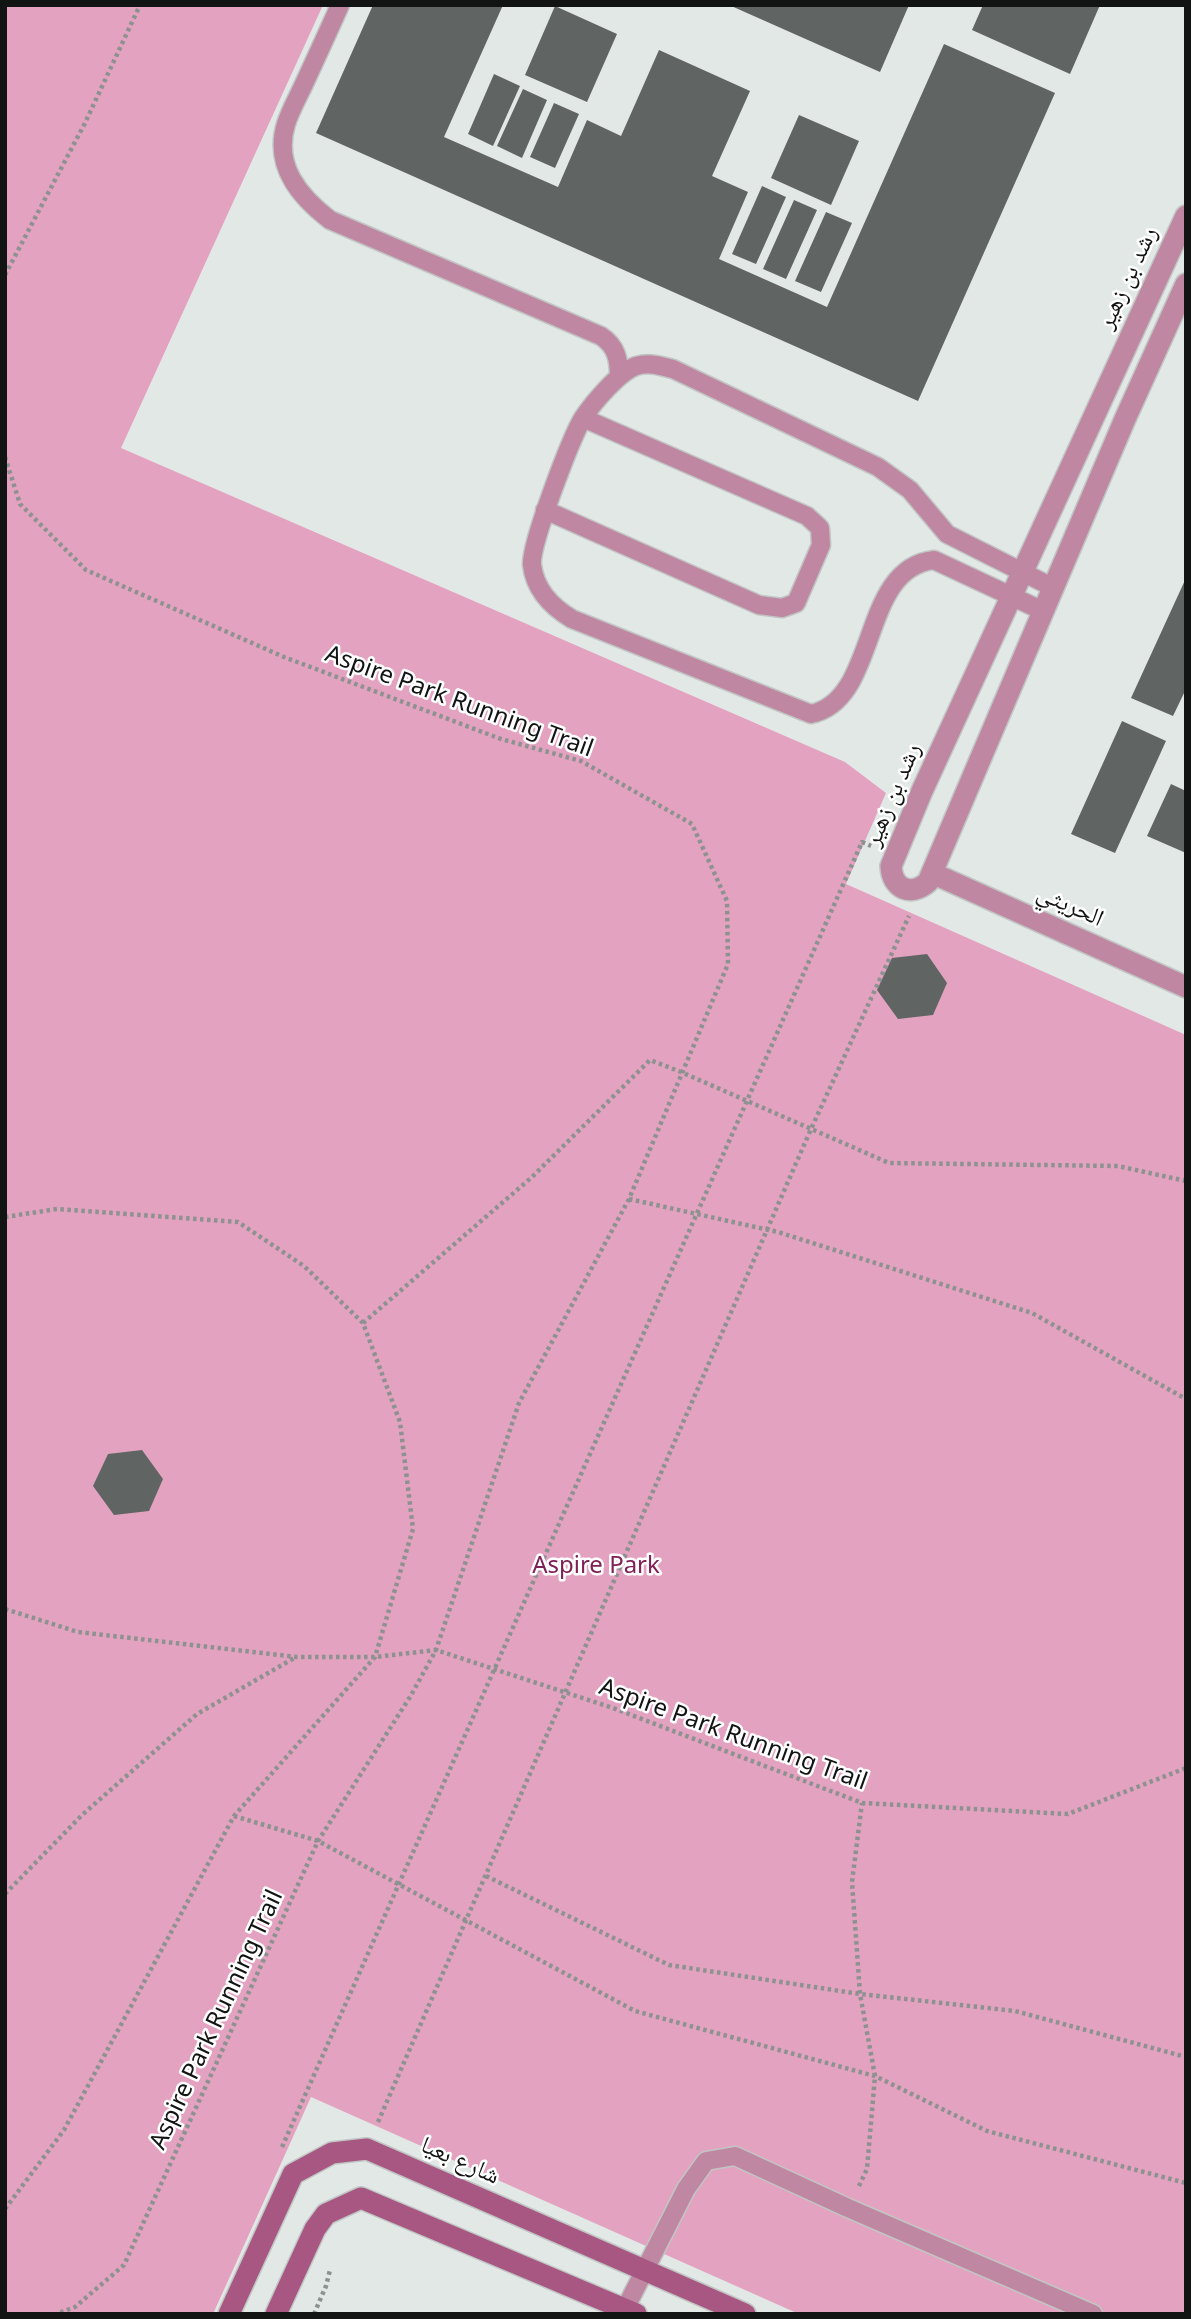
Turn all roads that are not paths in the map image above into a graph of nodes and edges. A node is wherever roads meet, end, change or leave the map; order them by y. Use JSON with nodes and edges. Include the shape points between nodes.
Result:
{"nodes":[{"id":1,"x":340,"y":5,"type":"edge"},
{"id":2,"x":1186,"y":216,"type":"edge"},
{"id":3,"x":1186,"y":284,"type":"edge"},
{"id":4,"x":619,"y":376,"type":"junction"},
{"id":5,"x":583,"y":418,"type":"junction"},
{"id":6,"x":545,"y":510,"type":"junction"},
{"id":7,"x":1022,"y":573,"type":"junction"},
{"id":8,"x":1052,"y":587,"type":"junction"},
{"id":9,"x":1010,"y":597,"type":"junction"},
{"id":10,"x":1043,"y":611,"type":"junction"},
{"id":11,"x":927,"y":881,"type":"junction"},
{"id":12,"x":1186,"y":987,"type":"edge"},
{"id":13,"x":643,"y":2270,"type":"junction"},
{"id":14,"x":630,"y":2311,"type":"edge"},
{"id":15,"x":229,"y":2314,"type":"edge"},
{"id":16,"x":276,"y":2314,"type":"edge"},
{"id":17,"x":746,"y":2314,"type":"edge"},
{"id":18,"x":1093,"y":2314,"type":"edge"}],
"edges":[{"from":1,"to":4,"type":"lane","via":[[286,124],[282,146],[298,191],[330,220],[601,336],[614,348]]},
{"from":2,"to":7,"type":"street","name":"رشد بن زهير"},
{"from":3,"to":8,"type":"street"},
{"from":4,"to":5,"type":"lane"},
{"from":4,"to":7,"type":"lane","via":[[652,364],[673,369],[859,457],[910,490],[947,534]]},
{"from":5,"to":6,"type":"lane"},
{"from":5,"to":6,"type":"lane","via":[[807,516],[820,528],[821,545],[796,603],[782,608],[759,604]]},
{"from":6,"to":9,"type":"lane","via":[[532,562],[536,581],[556,609],[811,714],[824,712],[849,687],[890,592],[902,574],[919,562],[934,560]]},
{"from":7,"to":8,"type":"lane"},
{"from":7,"to":9,"type":"street","name":"رشد بن زهير"},
{"from":8,"to":10,"type":"street"},
{"from":9,"to":10,"type":"lane"},
{"from":9,"to":11,"type":"street","name":"رشد بن زهير","via":[[891,866],[891,876],[903,890],[912,891]]},
{"from":10,"to":11,"type":"street"},
{"from":11,"to":12,"type":"street","name":"الحريثي"},
{"from":13,"to":14,"type":"lane"},
{"from":13,"to":15,"type":"street","name":"شارع بعيا","via":[[367,2149],[332,2153],[293,2174]]},
{"from":13,"to":17,"type":"street","name":"شارع بعيا"},
{"from":13,"to":18,"type":"lane","via":[[706,2161],[735,2156]]},
{"from":14,"to":16,"type":"street","via":[[361,2198],[326,2214],[315,2229]]}]}
